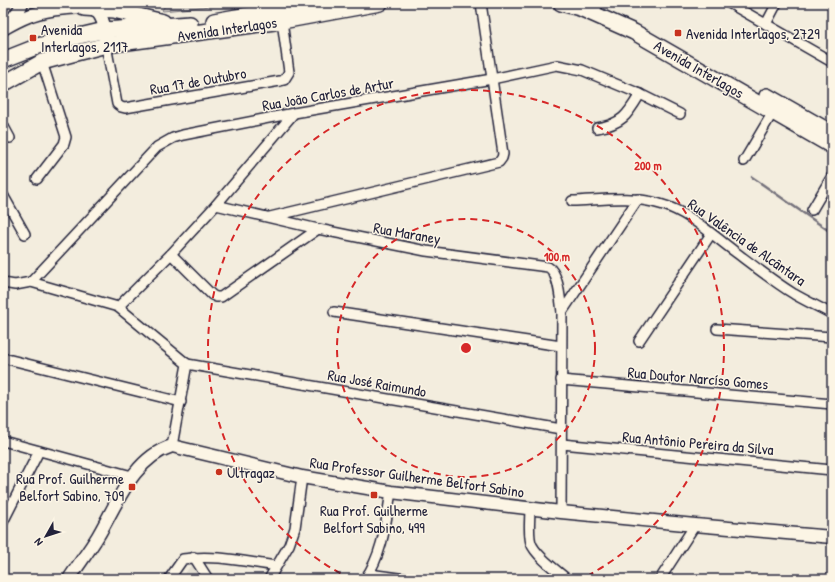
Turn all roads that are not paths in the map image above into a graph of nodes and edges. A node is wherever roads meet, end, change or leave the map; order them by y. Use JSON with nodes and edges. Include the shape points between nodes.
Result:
{"nodes":[{"id":1,"x":22,"y":3,"type":"edge"},
{"id":2,"x":46,"y":3,"type":"edge"},
{"id":3,"x":315,"y":3,"type":"edge"},
{"id":4,"x":380,"y":3,"type":"edge"},
{"id":5,"x":481,"y":3,"type":"edge"},
{"id":6,"x":561,"y":3,"type":"edge"},
{"id":7,"x":729,"y":3,"type":"edge"},
{"id":8,"x":777,"y":3,"type":"edge"},
{"id":9,"x":595,"y":4,"type":"edge"},
{"id":10,"x":84,"y":8,"type":"junction"},
{"id":11,"x":59,"y":9,"type":"junction"},
{"id":12,"x":282,"y":21,"type":"junction"},
{"id":13,"x":766,"y":24,"type":"junction"},
{"id":14,"x":175,"y":26,"type":"junction"},
{"id":15,"x":4,"y":28,"type":"edge"},
{"id":16,"x":105,"y":30,"type":"junction"},
{"id":17,"x":102,"y":46,"type":"junction"},
{"id":18,"x":3,"y":60,"type":"edge"},
{"id":19,"x":42,"y":62,"type":"junction"},
{"id":20,"x":832,"y":62,"type":"edge"},
{"id":21,"x":492,"y":79,"type":"junction"},
{"id":22,"x":3,"y":84,"type":"edge"},
{"id":23,"x":640,"y":94,"type":"junction"},
{"id":24,"x":773,"y":112,"type":"junction"},
{"id":25,"x":294,"y":113,"type":"junction"},
{"id":26,"x":680,"y":114,"type":"dead end"},
{"id":27,"x":3,"y":125,"type":"edge"},
{"id":28,"x":597,"y":128,"type":"dead end"},
{"id":29,"x":832,"y":133,"type":"edge"},
{"id":30,"x":10,"y":138,"type":"dead end"},
{"id":31,"x":832,"y":146,"type":"edge"},
{"id":32,"x":744,"y":161,"type":"dead end"},
{"id":33,"x":832,"y":176,"type":"edge"},
{"id":34,"x":37,"y":179,"type":"dead end"},
{"id":35,"x":3,"y":195,"type":"edge"},
{"id":36,"x":638,"y":199,"type":"junction"},
{"id":37,"x":572,"y":201,"type":"dead end"},
{"id":38,"x":216,"y":205,"type":"junction"},
{"id":39,"x":812,"y":210,"type":"dead end"},
{"id":40,"x":270,"y":217,"type":"junction"},
{"id":41,"x":318,"y":229,"type":"junction"},
{"id":42,"x":25,"y":234,"type":"dead end"},
{"id":43,"x":711,"y":234,"type":"junction"},
{"id":44,"x":171,"y":254,"type":"junction"},
{"id":45,"x":31,"y":282,"type":"junction"},
{"id":46,"x":3,"y":283,"type":"edge"},
{"id":47,"x":118,"y":306,"type":"junction"},
{"id":48,"x":334,"y":312,"type":"dead end"},
{"id":49,"x":562,"y":312,"type":"junction"},
{"id":50,"x":832,"y":314,"type":"edge"},
{"id":51,"x":717,"y":328,"type":"dead end"},
{"id":52,"x":832,"y":337,"type":"edge"},
{"id":53,"x":639,"y":341,"type":"dead end"},
{"id":54,"x":561,"y":346,"type":"junction"},
{"id":55,"x":3,"y":358,"type":"edge"},
{"id":56,"x":187,"y":364,"type":"junction"},
{"id":57,"x":561,"y":380,"type":"junction"},
{"id":58,"x":181,"y":402,"type":"junction"},
{"id":59,"x":832,"y":404,"type":"edge"},
{"id":60,"x":561,"y":429,"type":"junction"},
{"id":61,"x":3,"y":441,"type":"edge"},
{"id":62,"x":562,"y":444,"type":"junction"},
{"id":63,"x":172,"y":446,"type":"junction"},
{"id":64,"x":39,"y":451,"type":"junction"},
{"id":65,"x":832,"y":470,"type":"edge"},
{"id":66,"x":132,"y":476,"type":"junction"},
{"id":67,"x":302,"y":477,"type":"junction"},
{"id":68,"x":391,"y":492,"type":"junction"},
{"id":69,"x":530,"y":508,"type":"junction"},
{"id":70,"x":561,"y":512,"type":"junction"},
{"id":71,"x":3,"y":522,"type":"edge"},
{"id":72,"x":694,"y":525,"type":"junction"},
{"id":73,"x":832,"y":537,"type":"edge"},
{"id":74,"x":194,"y":557,"type":"junction"},
{"id":75,"x":276,"y":566,"type":"junction"},
{"id":76,"x":367,"y":576,"type":"edge"},
{"id":77,"x":69,"y":579,"type":"edge"},
{"id":78,"x":169,"y":579,"type":"edge"},
{"id":79,"x":208,"y":579,"type":"edge"},
{"id":80,"x":269,"y":579,"type":"edge"},
{"id":81,"x":406,"y":579,"type":"edge"},
{"id":82,"x":567,"y":579,"type":"edge"},
{"id":83,"x":660,"y":579,"type":"edge"}],
"edges":[{"from":1,"to":15,"type":"street"},
{"from":2,"to":11,"type":"street"},
{"from":3,"to":14,"type":"main road","name":"Avenida Interlagos"},
{"from":4,"to":12,"type":"main road","name":"Avenida Interlagos"},
{"from":5,"to":21,"type":"street"},
{"from":6,"to":24,"type":"main road","name":"Avenida Interlagos","via":[[580,8],[634,32]]},
{"from":7,"to":13,"type":"street"},
{"from":8,"to":13,"type":"street"},
{"from":9,"to":29,"type":"main road","name":"Avenida Interlagos","via":[[670,41]]},
{"from":10,"to":11,"type":"street"},
{"from":10,"to":14,"type":"main road","via":[[114,10]]},
{"from":10,"to":16,"type":"street","via":[[98,13]]},
{"from":11,"to":15,"type":"street","via":[[32,15]]},
{"from":12,"to":17,"type":"main road","name":"Avenida Interlagos"},
{"from":12,"to":17,"type":"street","name":"Rua 17 de Outubro","via":[[289,72],[284,80],[125,108],[117,104]]},
{"from":13,"to":20,"type":"street"},
{"from":14,"to":16,"type":"main road","name":"Avenida Interlagos"},
{"from":16,"to":17,"type":"street"},
{"from":16,"to":18,"type":"main road","name":"Avenida Interlagos","via":[[41,45]]},
{"from":17,"to":19,"type":"main road","name":"Avenida Interlagos"},
{"from":19,"to":22,"type":"main road","name":"Avenida Interlagos"},
{"from":19,"to":34,"type":"street","via":[[66,137],[64,144]]},
{"from":21,"to":23,"type":"street","name":"Rua João Carlos de Artur","via":[[557,65],[582,70]]},
{"from":21,"to":25,"type":"street","name":"Rua João Carlos de Artur"},
{"from":21,"to":40,"type":"street","via":[[503,154],[499,162]]},
{"from":23,"to":26,"type":"street","name":"Rua João Carlos de Artur"},
{"from":23,"to":28,"type":"street","via":[[625,117]]},
{"from":24,"to":31,"type":"main road","name":"Avenida Interlagos"},
{"from":24,"to":32,"type":"street"},
{"from":25,"to":38,"type":"street"},
{"from":25,"to":45,"type":"street","name":"Rua João Carlos de Artur","via":[[183,135],[157,147]]},
{"from":27,"to":30,"type":"street"},
{"from":33,"to":39,"type":"street"},
{"from":35,"to":42,"type":"street"},
{"from":36,"to":37,"type":"street","name":"Rua Valência de Alcântara"},
{"from":36,"to":43,"type":"street","name":"Rua Valência de Alcântara","via":[[678,210]]},
{"from":36,"to":49,"type":"street"},
{"from":38,"to":40,"type":"street","name":"Rua Maraney"},
{"from":38,"to":44,"type":"street"},
{"from":40,"to":41,"type":"street","name":"Rua Maraney"},
{"from":41,"to":44,"type":"street","via":[[221,297],[212,295]]},
{"from":41,"to":49,"type":"street","name":"Rua Maraney","via":[[426,251],[548,267],[555,275]]},
{"from":43,"to":50,"type":"street","name":"Rua Valência de Alcântara","via":[[794,294]]},
{"from":43,"to":53,"type":"street"},
{"from":44,"to":47,"type":"street"},
{"from":45,"to":46,"type":"street","via":[[15,285]]},
{"from":45,"to":47,"type":"street"},
{"from":47,"to":56,"type":"street"},
{"from":48,"to":54,"type":"street"},
{"from":49,"to":54,"type":"street","name":"Rua Maraney"},
{"from":51,"to":52,"type":"street"},
{"from":54,"to":57,"type":"street","name":"Rua Maraney"},
{"from":55,"to":58,"type":"street"},
{"from":56,"to":58,"type":"street"},
{"from":56,"to":60,"type":"street","name":"Rua José Raimundo"},
{"from":57,"to":59,"type":"street","name":"Rua Doutor Narcíso Gomes"},
{"from":57,"to":60,"type":"street","name":"Rua Maraney"},
{"from":58,"to":63,"type":"street"},
{"from":60,"to":62,"type":"street","name":"Rua Maraney"},
{"from":61,"to":64,"type":"street"},
{"from":62,"to":65,"type":"street","name":"Rua Antônio Pereira da Silva"},
{"from":62,"to":70,"type":"street","name":"Rua Maraney"},
{"from":63,"to":66,"type":"street","via":[[154,454]]},
{"from":63,"to":67,"type":"street","name":"Rua Professor Guilherme Belfort Sabino"},
{"from":64,"to":66,"type":"street"},
{"from":64,"to":71,"type":"street"},
{"from":66,"to":77,"type":"street"},
{"from":67,"to":68,"type":"street","name":"Rua Professor Guilherme Belfort Sabino"},
{"from":67,"to":75,"type":"street","via":[[295,528],[289,545]]},
{"from":68,"to":69,"type":"street","name":"Rua Professor Guilherme Belfort Sabino"},
{"from":68,"to":76,"type":"street","via":[[378,554]]},
{"from":69,"to":70,"type":"street","name":"Rua Professor Guilherme Belfort Sabino"},
{"from":69,"to":82,"type":"street","via":[[532,545],[536,552]]},
{"from":70,"to":72,"type":"street","name":"Rua Professor Guilherme Belfort Sabino"},
{"from":72,"to":73,"type":"street","name":"Rua Professor Guilherme Belfort Sabino"},
{"from":72,"to":83,"type":"street"},
{"from":74,"to":75,"type":"street"},
{"from":74,"to":78,"type":"street","via":[[183,559]]},
{"from":74,"to":79,"type":"street"},
{"from":75,"to":80,"type":"street"},
{"from":76,"to":81,"type":"street"}]}
